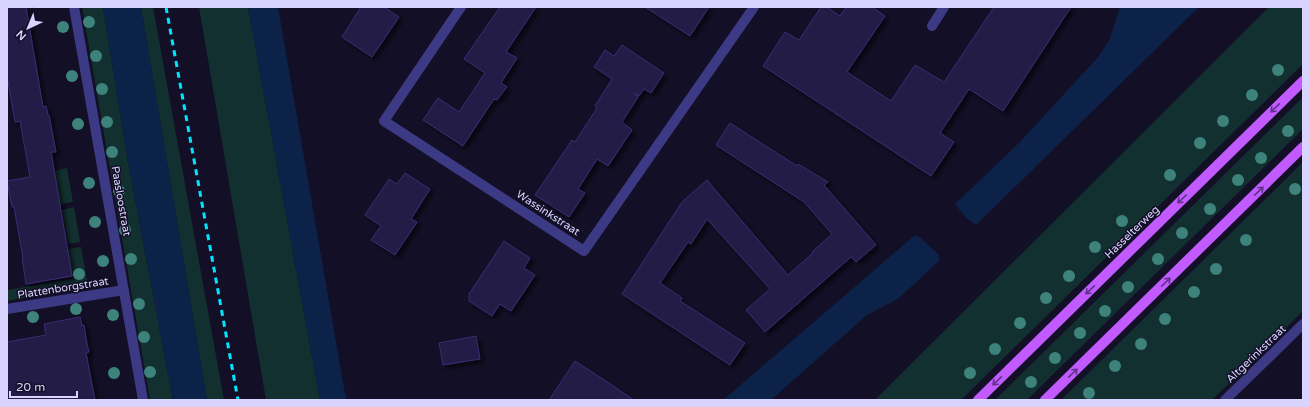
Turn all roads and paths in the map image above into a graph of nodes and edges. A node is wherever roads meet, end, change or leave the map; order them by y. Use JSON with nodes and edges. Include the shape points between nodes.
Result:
{"nodes":[{"id":1,"x":74,"y":7,"type":"edge"},
{"id":2,"x":461,"y":7,"type":"edge"},
{"id":3,"x":754,"y":7,"type":"edge"},
{"id":4,"x":944,"y":7,"type":"edge"},
{"id":5,"x":932,"y":26,"type":"dead end"},
{"id":6,"x":1303,"y":81,"type":"edge"},
{"id":7,"x":1303,"y":147,"type":"edge"},
{"id":8,"x":124,"y":290,"type":"junction"},
{"id":9,"x":7,"y":309,"type":"edge"},
{"id":10,"x":1303,"y":324,"type":"edge"},
{"id":11,"x":143,"y":400,"type":"edge"},
{"id":12,"x":978,"y":400,"type":"edge"},
{"id":13,"x":1045,"y":400,"type":"edge"},
{"id":14,"x":1225,"y":400,"type":"edge"}],
"edges":[{"from":1,"to":8,"type":"street","name":"Paasloostraat"},
{"from":2,"to":3,"type":"street","name":"Wassinkstraat","via":[[384,121],[584,251]]},
{"from":4,"to":5,"type":"street"},
{"from":6,"to":12,"type":"main road","name":"Hasselterweg","one_way":true},
{"from":13,"to":7,"type":"main road","one_way":true},
{"from":8,"to":9,"type":"street","name":"Plattenborgstraat"},
{"from":8,"to":11,"type":"street","name":"Paasloostraat"},
{"from":10,"to":14,"type":"street","name":"Altgerinkstraat"}]}
